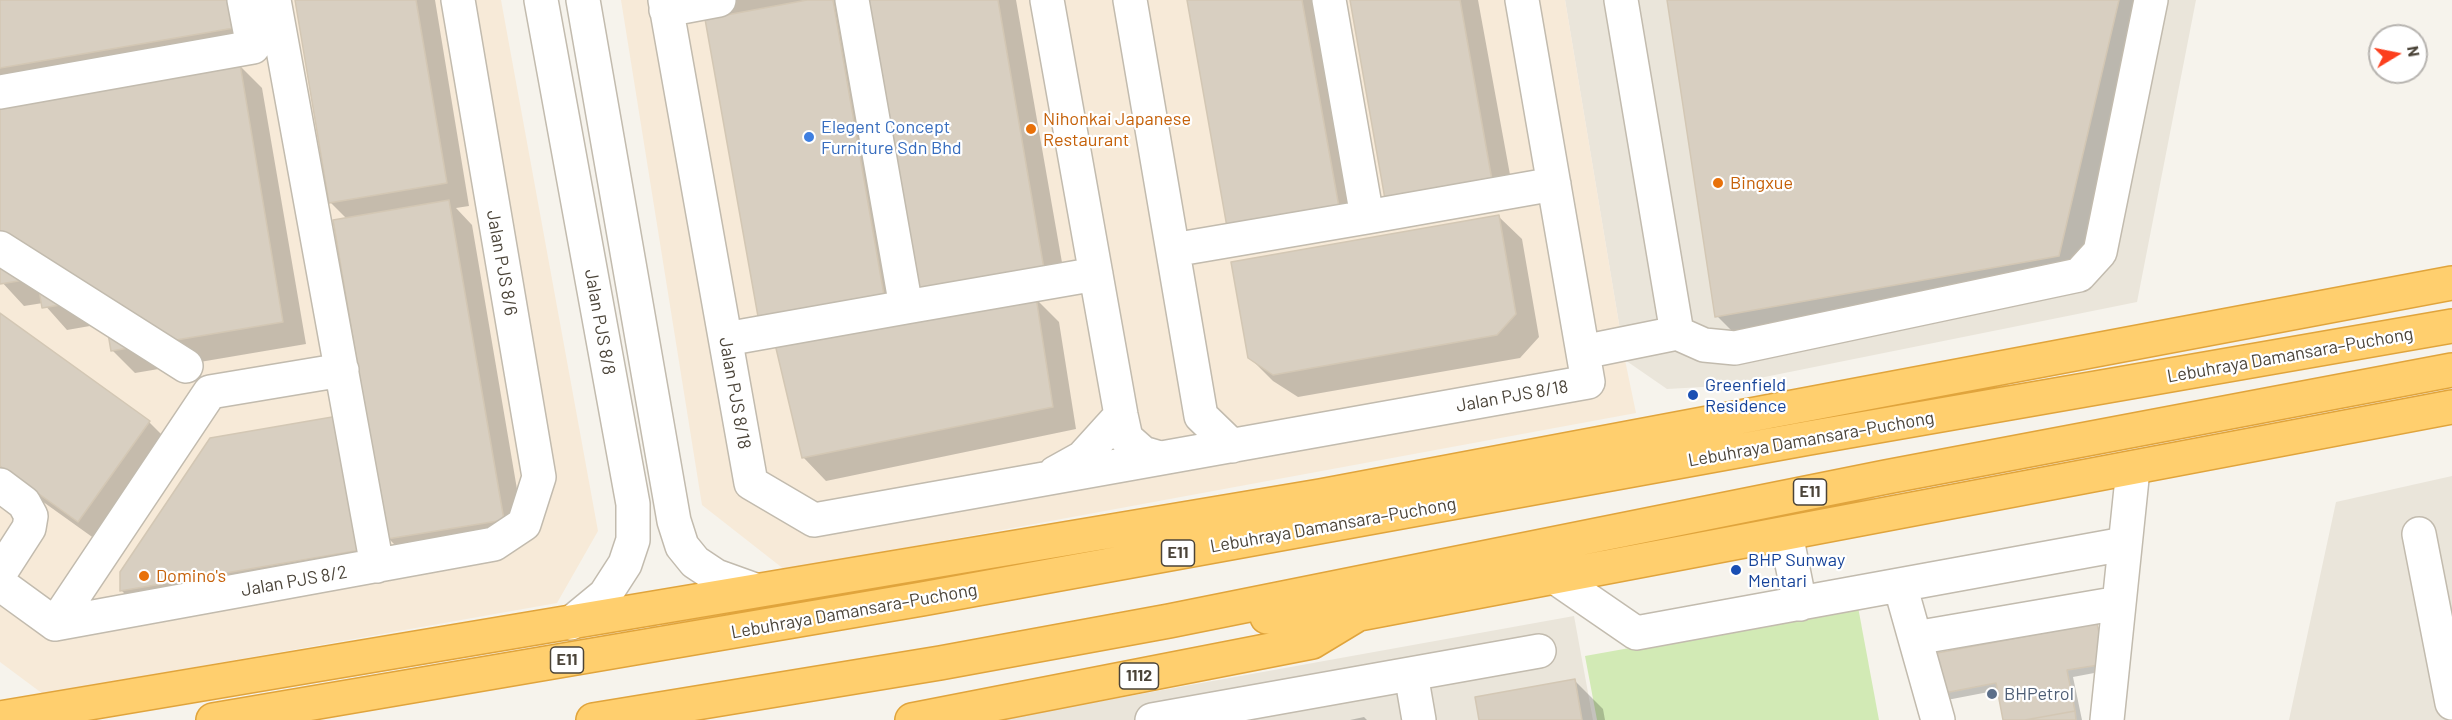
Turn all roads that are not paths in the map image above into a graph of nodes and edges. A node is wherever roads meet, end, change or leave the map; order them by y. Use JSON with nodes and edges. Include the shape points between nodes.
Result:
{"nodes":[{"id":1,"x":244,"y":0,"type":"edge"},
{"id":2,"x":274,"y":0,"type":"edge"},
{"id":3,"x":458,"y":0,"type":"edge"},
{"id":4,"x":541,"y":0,"type":"edge"},
{"id":5,"x":583,"y":0,"type":"edge"},
{"id":6,"x":719,"y":0,"type":"edge"},
{"id":7,"x":852,"y":0,"type":"edge"},
{"id":8,"x":1047,"y":0,"type":"edge"},
{"id":9,"x":1130,"y":0,"type":"edge"},
{"id":10,"x":1329,"y":0,"type":"edge"},
{"id":11,"x":1522,"y":0,"type":"edge"},
{"id":12,"x":1621,"y":0,"type":"edge"},
{"id":13,"x":2151,"y":0,"type":"edge"},
{"id":14,"x":666,"y":5,"type":"edge"},
{"id":15,"x":0,"y":92,"type":"edge"},
{"id":16,"x":1554,"y":184,"type":"junction"},
{"id":17,"x":1367,"y":217,"type":"junction"},
{"id":18,"x":0,"y":248,"type":"edge"},
{"id":19,"x":1173,"y":250,"type":"junction"},
{"id":20,"x":1096,"y":274,"type":"junction"},
{"id":21,"x":2452,"y":284,"type":"edge"},
{"id":22,"x":906,"y":308,"type":"junction"},
{"id":23,"x":2452,"y":326,"type":"edge"},
{"id":24,"x":2222,"y":328,"type":"junction"},
{"id":25,"x":1677,"y":333,"type":"junction"},
{"id":26,"x":726,"y":339,"type":"junction"},
{"id":27,"x":1583,"y":352,"type":"junction"},
{"id":28,"x":186,"y":366,"type":"dead end"},
{"id":29,"x":342,"y":370,"type":"junction"},
{"id":30,"x":2452,"y":370,"type":"edge"},
{"id":31,"x":2010,"y":405,"type":"junction"},
{"id":32,"x":2452,"y":407,"type":"edge"},
{"id":33,"x":1121,"y":415,"type":"junction"},
{"id":34,"x":1202,"y":416,"type":"junction"},
{"id":35,"x":1232,"y":446,"type":"junction"},
{"id":36,"x":1160,"y":458,"type":"junction"},
{"id":37,"x":2133,"y":469,"type":"junction"},
{"id":38,"x":1045,"y":479,"type":"junction"},
{"id":39,"x":0,"y":485,"type":"edge"},
{"id":40,"x":524,"y":524,"type":"joint"},
{"id":41,"x":1786,"y":534,"type":"junction"},
{"id":42,"x":2419,"y":534,"type":"dead end"},
{"id":43,"x":2124,"y":544,"type":"junction"},
{"id":44,"x":378,"y":566,"type":"junction"},
{"id":45,"x":0,"y":573,"type":"edge"},
{"id":46,"x":1556,"y":578,"type":"junction"},
{"id":47,"x":0,"y":584,"type":"edge"},
{"id":48,"x":1900,"y":585,"type":"junction"},
{"id":49,"x":755,"y":590,"type":"junction"},
{"id":50,"x":2119,"y":603,"type":"junction"},
{"id":51,"x":1800,"y":604,"type":"junction"},
{"id":52,"x":1359,"y":614,"type":"junction"},
{"id":53,"x":1169,"y":621,"type":"junction"},
{"id":54,"x":570,"y":623,"type":"junction"},
{"id":55,"x":55,"y":624,"type":"junction"},
{"id":56,"x":1915,"y":638,"type":"junction"},
{"id":57,"x":1539,"y":651,"type":"dead end"},
{"id":58,"x":1411,"y":674,"type":"junction"},
{"id":59,"x":2452,"y":703,"type":"edge"},
{"id":60,"x":1214,"y":715,"type":"edge"},
{"id":61,"x":0,"y":718,"type":"edge"},
{"id":62,"x":213,"y":720,"type":"edge"},
{"id":63,"x":593,"y":720,"type":"edge"},
{"id":64,"x":912,"y":720,"type":"edge"},
{"id":65,"x":1152,"y":720,"type":"edge"},
{"id":66,"x":1419,"y":720,"type":"edge"},
{"id":67,"x":1938,"y":720,"type":"edge"},
{"id":68,"x":2107,"y":720,"type":"edge"}],
"edges":[{"from":1,"to":15,"type":"street","via":[[253,47]]},
{"from":2,"to":29,"type":"street"},
{"from":3,"to":40,"type":"street","name":"Jalan PJS 8/6","via":[[539,477]]},
{"from":4,"to":54,"type":"street","name":"Jalan PJS 8/8","via":[[633,504],[633,540],[626,564],[605,595]]},
{"from":5,"to":49,"type":"street","via":[[674,521],[682,546],[695,562],[716,576]]},
{"from":6,"to":14,"type":"street"},
{"from":7,"to":22,"type":"street"},
{"from":8,"to":20,"type":"street"},
{"from":9,"to":19,"type":"street"},
{"from":10,"to":17,"type":"street"},
{"from":11,"to":16,"type":"street","name":"Jalan PJS 8/18"},
{"from":12,"to":25,"type":"street"},
{"from":13,"to":25,"type":"street","via":[[2100,252],[2079,275],[1735,348],[1704,345]]},
{"from":14,"to":26,"type":"street","name":"Jalan PJS 8/18"},
{"from":16,"to":17,"type":"street"},
{"from":16,"to":27,"type":"street","name":"Jalan PJS 8/18"},
{"from":17,"to":19,"type":"street"},
{"from":18,"to":28,"type":"street"},
{"from":19,"to":34,"type":"street"},
{"from":20,"to":22,"type":"street"},
{"from":20,"to":33,"type":"street"},
{"from":21,"to":24,"type":"highway"},
{"from":22,"to":26,"type":"street"},
{"from":23,"to":31,"type":"highway","name":"Lebuhraya Damansara–Puchong","number":"E11"},
{"from":24,"to":31,"type":"highway"},
{"from":24,"to":49,"type":"highway","via":[[1320,496]]},
{"from":25,"to":27,"type":"street"},
{"from":26,"to":38,"type":"street","name":"Jalan PJS 8/18","via":[[751,483],[814,520]]},
{"from":27,"to":35,"type":"street","name":"Jalan PJS 8/18","via":[[1588,382]]},
{"from":29,"to":44,"type":"street"},
{"from":29,"to":55,"type":"street","via":[[210,392]]},
{"from":30,"to":53,"type":"highway","number":"E11","via":[[1877,479]]},
{"from":31,"to":62,"type":"highway","name":"Lebuhraya Damansara–Puchong","number":"E11","via":[[922,599]]},
{"from":32,"to":37,"type":"highway"},
{"from":33,"to":36,"type":"street","via":[[1126,438],[1143,453]]},
{"from":33,"to":38,"type":"street","name":"Jalan PJS 8/18","via":[[1082,458]]},
{"from":34,"to":35,"type":"street"},
{"from":34,"to":36,"type":"street","via":[[1186,440]]},
{"from":35,"to":36,"type":"street","name":"Jalan PJS 8/18"},
{"from":36,"to":38,"type":"street","name":"Jalan PJS 8/18"},
{"from":37,"to":41,"type":"highway"},
{"from":37,"to":43,"type":"street"},
{"from":39,"to":45,"type":"street","via":[[24,502],[31,516],[29,528]]},
{"from":40,"to":44,"type":"street","name":"Jalan PJS 8/2","via":[[494,544]]},
{"from":41,"to":46,"type":"highway"},
{"from":41,"to":51,"type":"street"},
{"from":42,"to":59,"type":"street"},
{"from":43,"to":48,"type":"street"},
{"from":43,"to":50,"type":"street"},
{"from":44,"to":55,"type":"street","name":"Jalan PJS 8/2"},
{"from":46,"to":51,"type":"street","via":[[1636,633]]},
{"from":46,"to":52,"type":"highway"},
{"from":47,"to":55,"type":"street"},
{"from":48,"to":51,"type":"street"},
{"from":48,"to":56,"type":"street"},
{"from":49,"to":54,"type":"highway"},
{"from":50,"to":56,"type":"street"},
{"from":50,"to":68,"type":"street"},
{"from":52,"to":53,"type":"highway"},
{"from":52,"to":64,"type":"highway","number":"1112","via":[[1312,642]]},
{"from":53,"to":63,"type":"highway","number":"E11"},
{"from":54,"to":61,"type":"highway"},
{"from":56,"to":67,"type":"street"},
{"from":57,"to":58,"type":"street"},
{"from":58,"to":60,"type":"street"},
{"from":58,"to":66,"type":"street"},
{"from":60,"to":65,"type":"street"}]}
